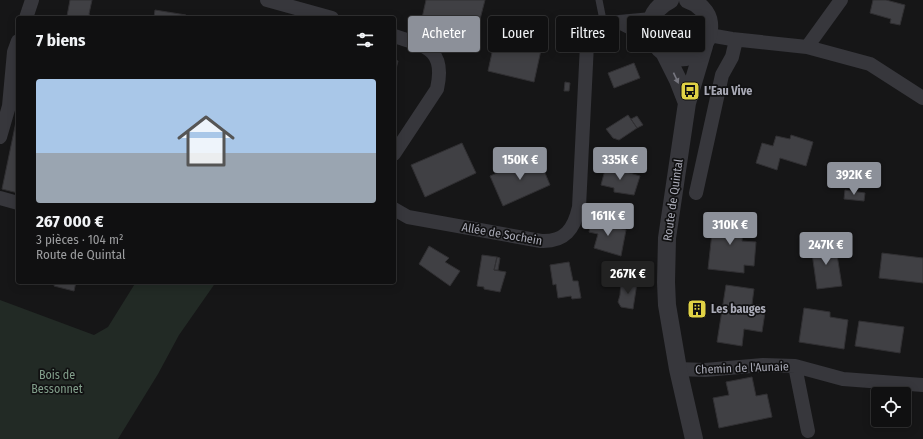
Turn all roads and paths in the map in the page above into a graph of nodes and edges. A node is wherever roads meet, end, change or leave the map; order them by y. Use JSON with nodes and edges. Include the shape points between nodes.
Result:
{"nodes":[{"id":1,"x":32,"y":0,"type":"edge"},
{"id":2,"x":268,"y":0,"type":"edge"},
{"id":3,"x":599,"y":0,"type":"edge"},
{"id":4,"x":670,"y":0,"type":"edge"},
{"id":5,"x":688,"y":0,"type":"edge"},
{"id":6,"x":841,"y":0,"type":"edge"},
{"id":7,"x":703,"y":6,"type":"edge"},
{"id":8,"x":27,"y":16,"type":"edge"},
{"id":9,"x":325,"y":16,"type":"edge"},
{"id":10,"x":602,"y":16,"type":"edge"},
{"id":11,"x":653,"y":16,"type":"edge"},
{"id":12,"x":627,"y":22,"type":"edge"},
{"id":13,"x":621,"y":23,"type":"joint"},
{"id":14,"x":627,"y":26,"type":"edge"},
{"id":15,"x":396,"y":37,"type":"edge"},
{"id":16,"x":706,"y":40,"type":"junction"},
{"id":17,"x":736,"y":40,"type":"junction"},
{"id":18,"x":16,"y":46,"type":"edge"},
{"id":19,"x":807,"y":47,"type":"junction"},
{"id":20,"x":587,"y":52,"type":"edge"},
{"id":21,"x":664,"y":52,"type":"joint"},
{"id":22,"x":697,"y":52,"type":"edge"},
{"id":23,"x":923,"y":98,"type":"edge"},
{"id":24,"x":687,"y":104,"type":"junction"},
{"id":25,"x":0,"y":137,"type":"edge"},
{"id":26,"x":396,"y":151,"type":"edge"},
{"id":27,"x":696,"y":193,"type":"dead end"},
{"id":28,"x":0,"y":198,"type":"edge"},
{"id":29,"x":16,"y":202,"type":"edge"},
{"id":30,"x":396,"y":210,"type":"edge"},
{"id":31,"x":795,"y":366,"type":"junction"},
{"id":32,"x":678,"y":369,"type":"junction"},
{"id":33,"x":923,"y":386,"type":"edge"},
{"id":34,"x":808,"y":431,"type":"dead end"},
{"id":35,"x":694,"y":439,"type":"edge"}],
"edges":[{"from":1,"to":8,"type":"street"},
{"from":2,"to":9,"type":"street"},
{"from":3,"to":10,"type":"lane"},
{"from":4,"to":11,"type":"street","via":[[659,7]]},
{"from":5,"to":7,"type":"street"},
{"from":6,"to":19,"type":"street"},
{"from":7,"to":16,"type":"street","via":[[709,22]]},
{"from":12,"to":13,"type":"street"},
{"from":13,"to":14,"type":"street"},
{"from":15,"to":26,"type":"street","via":[[425,45],[434,53],[438,60],[439,80],[437,89]]},
{"from":16,"to":17,"type":"street"},
{"from":16,"to":24,"type":"street","name":"Route de Quintal"},
{"from":17,"to":19,"type":"street"},
{"from":17,"to":27,"type":"street","via":[[732,57],[722,75]]},
{"from":18,"to":25,"type":"street","via":[[9,106]]},
{"from":19,"to":23,"type":"street","via":[[870,64]]},
{"from":20,"to":30,"type":"street","name":"Allée de Sochein","via":[[579,207],[571,229],[562,237],[551,242],[541,241],[408,216]]},
{"from":21,"to":22,"type":"street","via":[[674,57],[685,57]]},
{"from":21,"to":24,"type":"street","name":"Route de Quintal","one_way":true},
{"from":24,"to":32,"type":"street","name":"Route de Quintal","via":[[667,238],[667,305]]},
{"from":28,"to":29,"type":"street"},
{"from":31,"to":32,"type":"street","name":"Chemin de l'Aunaie"},
{"from":31,"to":33,"type":"street","name":"Chemin de l'Aunaie","via":[[843,379]]},
{"from":31,"to":34,"type":"street"},
{"from":32,"to":35,"type":"street","name":"Route de Quintal"}]}
